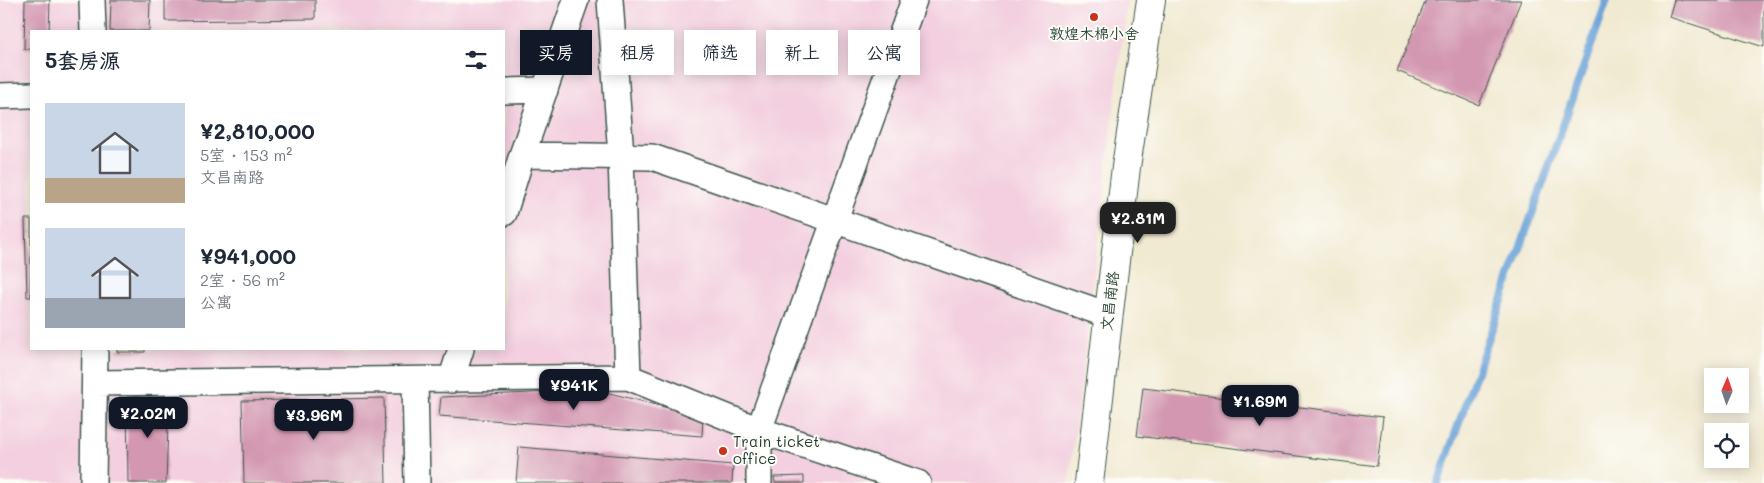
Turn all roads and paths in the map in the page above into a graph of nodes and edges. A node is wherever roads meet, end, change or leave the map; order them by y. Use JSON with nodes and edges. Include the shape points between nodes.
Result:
{"nodes":[{"id":1,"x":92,"y":0,"type":"edge"},
{"id":2,"x":576,"y":0,"type":"edge"},
{"id":3,"x":610,"y":0,"type":"edge"},
{"id":4,"x":914,"y":0,"type":"edge"},
{"id":5,"x":1151,"y":0,"type":"edge"},
{"id":6,"x":93,"y":30,"type":"edge"},
{"id":7,"x":544,"y":90,"type":"junction"},
{"id":8,"x":505,"y":91,"type":"edge"},
{"id":9,"x":30,"y":95,"type":"edge"},
{"id":10,"x":0,"y":96,"type":"edge"},
{"id":11,"x":522,"y":155,"type":"junction"},
{"id":12,"x":621,"y":156,"type":"junction"},
{"id":13,"x":505,"y":210,"type":"edge"},
{"id":14,"x":835,"y":220,"type":"junction"},
{"id":15,"x":1108,"y":314,"type":"junction"},
{"id":16,"x":94,"y":350,"type":"edge"},
{"id":17,"x":461,"y":350,"type":"edge"},
{"id":18,"x":628,"y":377,"type":"junction"},
{"id":19,"x":415,"y":380,"type":"junction"},
{"id":20,"x":451,"y":380,"type":"junction"},
{"id":21,"x":95,"y":383,"type":"junction"},
{"id":22,"x":759,"y":430,"type":"junction"},
{"id":23,"x":93,"y":483,"type":"edge"},
{"id":24,"x":417,"y":483,"type":"edge"},
{"id":25,"x":759,"y":483,"type":"edge"},
{"id":26,"x":918,"y":483,"type":"edge"},
{"id":27,"x":1089,"y":483,"type":"edge"}],
"edges":[{"from":1,"to":6,"type":"street"},
{"from":2,"to":7,"type":"street"},
{"from":3,"to":12,"type":"street"},
{"from":4,"to":14,"type":"street"},
{"from":5,"to":15,"type":"street","name":"文昌南路"},
{"from":7,"to":8,"type":"street"},
{"from":7,"to":11,"type":"street"},
{"from":9,"to":10,"type":"street"},
{"from":11,"to":12,"type":"street"},
{"from":11,"to":13,"type":"street"},
{"from":12,"to":14,"type":"street","via":[[652,157]]},
{"from":12,"to":18,"type":"street"},
{"from":14,"to":15,"type":"street"},
{"from":14,"to":22,"type":"street"},
{"from":15,"to":27,"type":"street","name":"文昌南路"},
{"from":16,"to":21,"type":"street"},
{"from":17,"to":20,"type":"street"},
{"from":18,"to":20,"type":"street"},
{"from":18,"to":22,"type":"street"},
{"from":19,"to":20,"type":"street"},
{"from":19,"to":21,"type":"street"},
{"from":19,"to":24,"type":"street"},
{"from":21,"to":23,"type":"street"},
{"from":22,"to":25,"type":"street"},
{"from":22,"to":26,"type":"street"}]}
